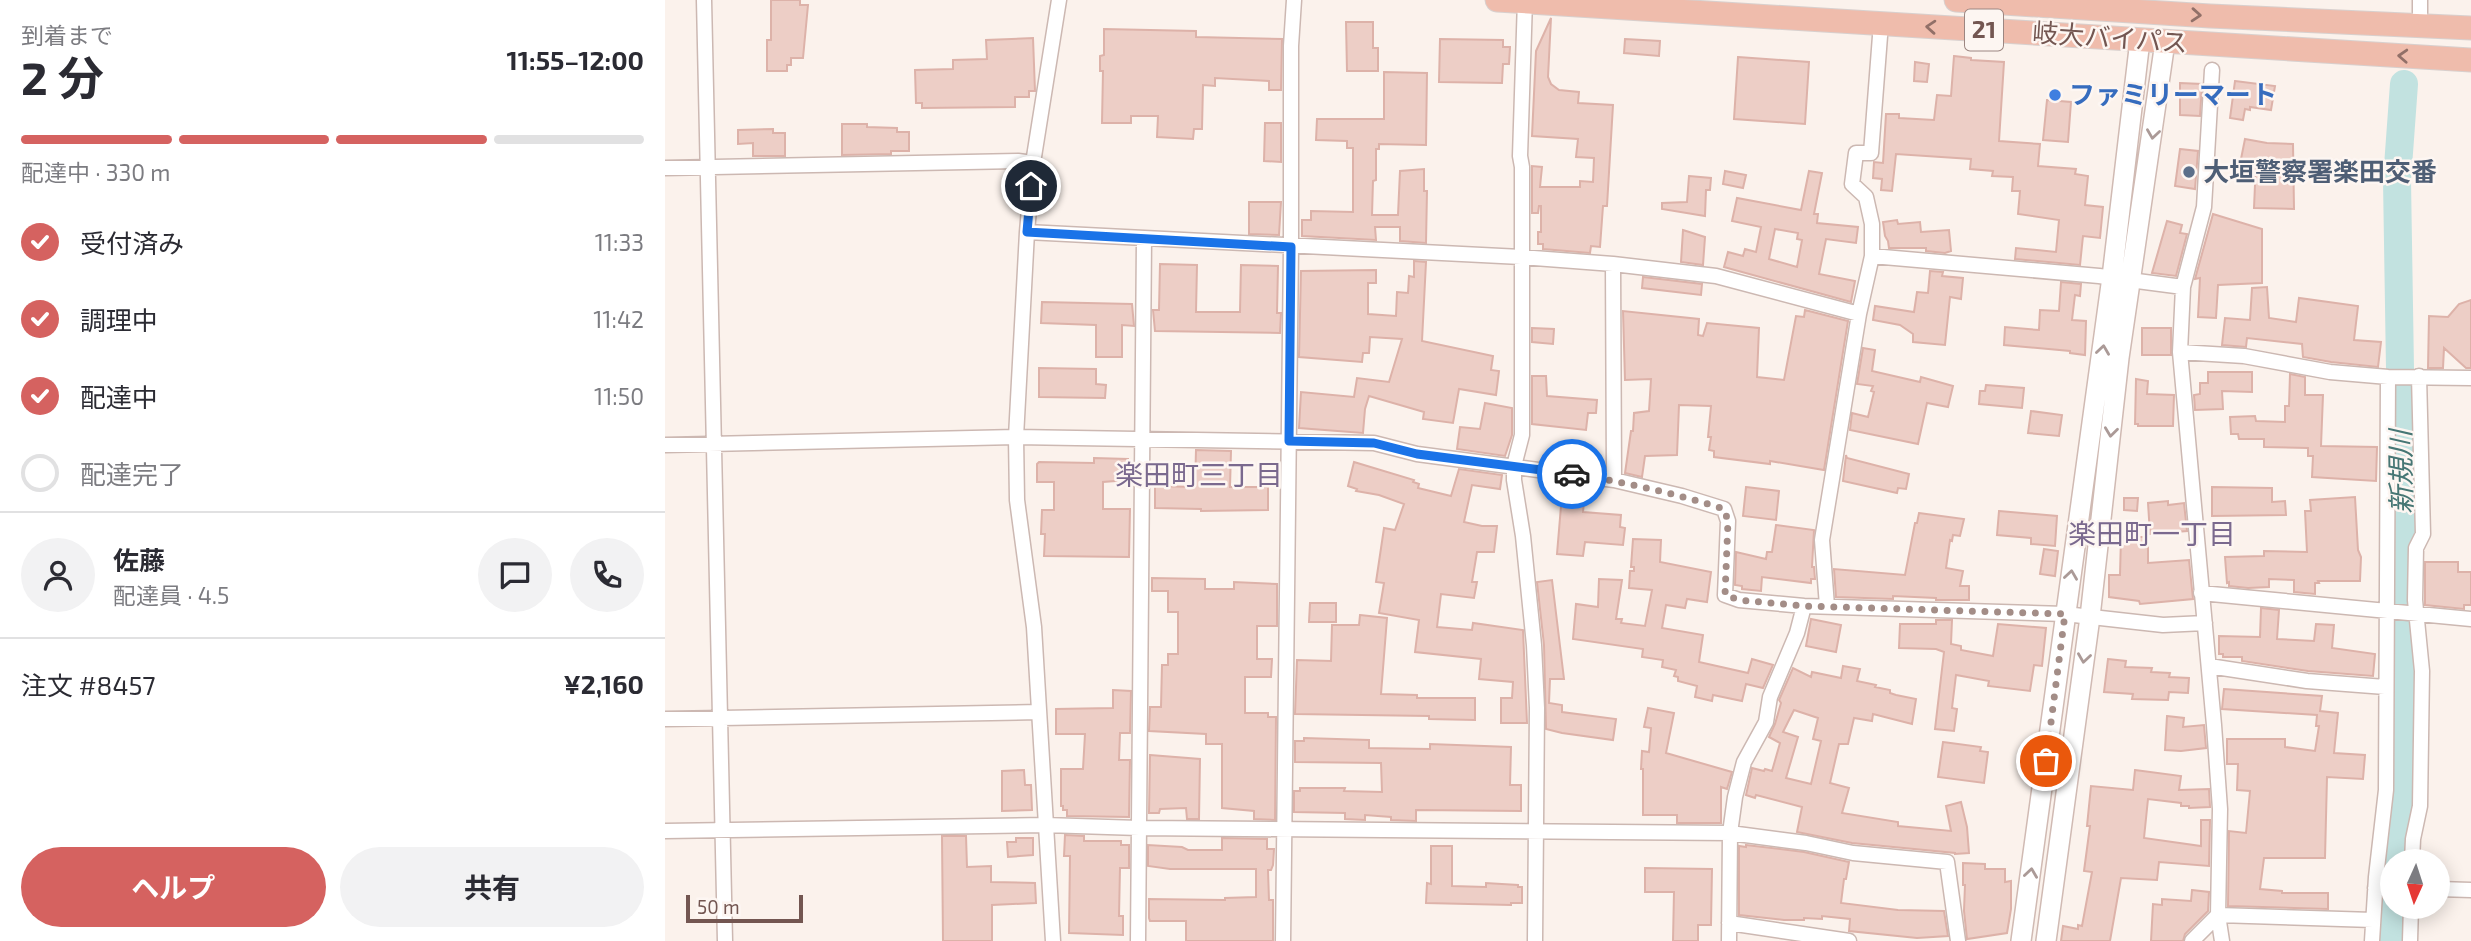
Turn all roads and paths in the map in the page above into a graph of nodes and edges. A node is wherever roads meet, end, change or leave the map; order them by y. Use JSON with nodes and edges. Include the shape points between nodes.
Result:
{"nodes":[{"id":1,"x":704,"y":0,"type":"edge"},
{"id":2,"x":1059,"y":0,"type":"edge"},
{"id":3,"x":1294,"y":0,"type":"edge"},
{"id":4,"x":1497,"y":0,"type":"edge"},
{"id":5,"x":1956,"y":0,"type":"edge"},
{"id":6,"x":2420,"y":0,"type":"edge"},
{"id":7,"x":1525,"y":1,"type":"edge"},
{"id":8,"x":2155,"y":6,"type":"edge"},
{"id":9,"x":1881,"y":23,"type":"junction"},
{"id":10,"x":2420,"y":24,"type":"junction"},
{"id":11,"x":2471,"y":28,"type":"edge"},
{"id":12,"x":2140,"y":40,"type":"junction"},
{"id":13,"x":2165,"y":42,"type":"junction"},
{"id":14,"x":2471,"y":60,"type":"edge"},
{"id":15,"x":2212,"y":70,"type":"dead end"},
{"id":16,"x":1033,"y":163,"type":"junction"},
{"id":17,"x":708,"y":167,"type":"junction"},
{"id":18,"x":665,"y":168,"type":"edge"},
{"id":19,"x":1027,"y":232,"type":"junction"},
{"id":20,"x":1144,"y":239,"type":"junction"},
{"id":21,"x":1291,"y":247,"type":"junction"},
{"id":22,"x":1872,"y":256,"type":"junction"},
{"id":23,"x":1521,"y":257,"type":"junction"},
{"id":24,"x":1613,"y":264,"type":"junction"},
{"id":25,"x":2122,"y":278,"type":"junction"},
{"id":26,"x":2183,"y":287,"type":"junction"},
{"id":27,"x":1859,"y":314,"type":"junction"},
{"id":28,"x":2179,"y":352,"type":"junction"},
{"id":29,"x":2419,"y":376,"type":"junction"},
{"id":30,"x":2388,"y":377,"type":"junction"},
{"id":31,"x":2471,"y":378,"type":"edge"},
{"id":32,"x":1016,"y":437,"type":"junction"},
{"id":33,"x":1142,"y":438,"type":"junction"},
{"id":34,"x":1289,"y":441,"type":"junction"},
{"id":35,"x":714,"y":443,"type":"junction"},
{"id":36,"x":665,"y":444,"type":"edge"},
{"id":37,"x":1514,"y":467,"type":"junction"},
{"id":38,"x":1614,"y":480,"type":"junction"},
{"id":39,"x":2201,"y":593,"type":"junction"},
{"id":40,"x":1804,"y":606,"type":"junction"},
{"id":41,"x":1827,"y":606,"type":"junction"},
{"id":42,"x":2389,"y":610,"type":"junction"},
{"id":43,"x":2414,"y":613,"type":"junction"},
{"id":44,"x":2065,"y":614,"type":"junction"},
{"id":45,"x":2089,"y":617,"type":"junction"},
{"id":46,"x":2471,"y":618,"type":"edge"},
{"id":47,"x":2205,"y":623,"type":"junction"},
{"id":48,"x":2209,"y":666,"type":"junction"},
{"id":49,"x":2385,"y":687,"type":"junction"},
{"id":50,"x":1039,"y":712,"type":"junction"},
{"id":51,"x":720,"y":718,"type":"junction"},
{"id":52,"x":665,"y":719,"type":"edge"},
{"id":53,"x":1045,"y":825,"type":"junction"},
{"id":54,"x":1139,"y":828,"type":"junction"},
{"id":55,"x":1284,"y":828,"type":"junction"},
{"id":56,"x":722,"y":830,"type":"junction"},
{"id":57,"x":665,"y":831,"type":"edge"},
{"id":58,"x":1536,"y":831,"type":"junction"},
{"id":59,"x":1730,"y":833,"type":"junction"},
{"id":60,"x":2413,"y":849,"type":"edge"},
{"id":61,"x":2375,"y":888,"type":"junction"},
{"id":62,"x":2380,"y":888,"type":"edge"},
{"id":63,"x":2450,"y":889,"type":"edge"},
{"id":64,"x":2471,"y":890,"type":"edge"},
{"id":65,"x":2218,"y":915,"type":"junction"},
{"id":66,"x":2410,"y":919,"type":"edge"},
{"id":67,"x":2373,"y":920,"type":"junction"},
{"id":68,"x":1729,"y":923,"type":"junction"},
{"id":69,"x":725,"y":941,"type":"edge"},
{"id":70,"x":1053,"y":941,"type":"edge"},
{"id":71,"x":1138,"y":941,"type":"edge"},
{"id":72,"x":1283,"y":941,"type":"edge"},
{"id":73,"x":1535,"y":941,"type":"edge"},
{"id":74,"x":1729,"y":941,"type":"edge"},
{"id":75,"x":1849,"y":941,"type":"edge"},
{"id":76,"x":1958,"y":941,"type":"edge"},
{"id":77,"x":2008,"y":941,"type":"edge"},
{"id":78,"x":2020,"y":941,"type":"edge"},
{"id":79,"x":2046,"y":941,"type":"edge"},
{"id":80,"x":2192,"y":941,"type":"edge"},
{"id":81,"x":2222,"y":941,"type":"edge"},
{"id":82,"x":2372,"y":941,"type":"edge"},
{"id":83,"x":2410,"y":941,"type":"edge"}],
"edges":[{"from":1,"to":17,"type":"street"},
{"from":2,"to":16,"type":"street"},
{"from":3,"to":21,"type":"street"},
{"from":4,"to":7,"type":"highway","name":"岐大バイパス","number":"21"},
{"from":5,"to":8,"type":"highway","name":"岐大バイパス","number":"21"},
{"from":6,"to":10,"type":"street"},
{"from":7,"to":9,"type":"highway","name":"岐大バイパス","number":"21"},
{"from":7,"to":23,"type":"street"},
{"from":8,"to":10,"type":"highway","name":"岐大バイパス","number":"21","one_way":true},
{"from":8,"to":12,"type":"highway"},
{"from":8,"to":13,"type":"highway"},
{"from":12,"to":9,"type":"highway","name":"岐大バイパス","number":"21","one_way":true},
{"from":9,"to":22,"type":"street","via":[[1871,153],[1856,153],[1852,184],[1866,197]]},
{"from":10,"to":11,"type":"highway","name":"岐大バイパス","number":"21"},
{"from":12,"to":13,"type":"highway","name":"岐大バイパス","number":"21"},
{"from":12,"to":25,"type":"main road"},
{"from":14,"to":13,"type":"highway","name":"岐大バイパス","number":"21","one_way":true},
{"from":13,"to":25,"type":"main road","one_way":true},
{"from":15,"to":26,"type":"street","via":[[2204,206]]},
{"from":16,"to":17,"type":"street"},
{"from":16,"to":19,"type":"street"},
{"from":17,"to":18,"type":"street"},
{"from":17,"to":35,"type":"street"},
{"from":19,"to":20,"type":"street"},
{"from":19,"to":32,"type":"street"},
{"from":20,"to":21,"type":"street"},
{"from":20,"to":33,"type":"street"},
{"from":21,"to":23,"type":"street"},
{"from":21,"to":34,"type":"street"},
{"from":22,"to":25,"type":"street"},
{"from":22,"to":27,"type":"street"},
{"from":23,"to":24,"type":"street"},
{"from":23,"to":37,"type":"street","via":[[1522,435]]},
{"from":24,"to":27,"type":"street","via":[[1716,276]]},
{"from":24,"to":38,"type":"street"},
{"from":25,"to":26,"type":"street"},
{"from":44,"to":25,"type":"main road","one_way":true},
{"from":25,"to":45,"type":"main road","one_way":true,"via":[[2119,358]]},
{"from":26,"to":28,"type":"street"},
{"from":27,"to":41,"type":"street","via":[[1822,540]]},
{"from":28,"to":30,"type":"street","via":[[2244,356]]},
{"from":28,"to":39,"type":"street"},
{"from":29,"to":30,"type":"street"},
{"from":29,"to":31,"type":"street"},
{"from":29,"to":43,"type":"street","via":[[2423,534],[2416,548]]},
{"from":30,"to":42,"type":"street"},
{"from":32,"to":33,"type":"street"},
{"from":32,"to":35,"type":"street"},
{"from":32,"to":50,"type":"street","via":[[1017,500],[1034,627]]},
{"from":33,"to":34,"type":"street"},
{"from":33,"to":54,"type":"street"},
{"from":34,"to":37,"type":"street","via":[[1374,443],[1417,454]]},
{"from":34,"to":55,"type":"street"},
{"from":35,"to":36,"type":"street"},
{"from":35,"to":51,"type":"street"},
{"from":37,"to":38,"type":"street"},
{"from":37,"to":58,"type":"street","via":[[1534,645]]},
{"from":38,"to":40,"type":"street","via":[[1724,509],[1728,521],[1725,595]]},
{"from":39,"to":42,"type":"street"},
{"from":39,"to":47,"type":"street"},
{"from":40,"to":41,"type":"street"},
{"from":40,"to":59,"type":"street","via":[[1770,697],[1766,722],[1744,762]]},
{"from":41,"to":44,"type":"street"},
{"from":42,"to":43,"type":"street"},
{"from":42,"to":49,"type":"street"},
{"from":43,"to":46,"type":"street"},
{"from":43,"to":60,"type":"street","via":[[2422,671],[2420,806]]},
{"from":44,"to":45,"type":"street"},
{"from":78,"to":44,"type":"main road","one_way":true},
{"from":45,"to":47,"type":"street","via":[[2164,625]]},
{"from":45,"to":79,"type":"main road","one_way":true},
{"from":47,"to":48,"type":"street"},
{"from":48,"to":49,"type":"street"},
{"from":48,"to":65,"type":"street","via":[[2220,809]]},
{"from":49,"to":61,"type":"street","via":[[2385,790]]},
{"from":50,"to":51,"type":"street"},
{"from":50,"to":53,"type":"street"},
{"from":51,"to":52,"type":"street"},
{"from":51,"to":56,"type":"street"},
{"from":53,"to":54,"type":"street"},
{"from":53,"to":56,"type":"street"},
{"from":53,"to":70,"type":"street"},
{"from":54,"to":55,"type":"street"},
{"from":54,"to":71,"type":"street"},
{"from":55,"to":58,"type":"street"},
{"from":55,"to":72,"type":"street"},
{"from":56,"to":57,"type":"street"},
{"from":56,"to":69,"type":"street"},
{"from":58,"to":59,"type":"street"},
{"from":58,"to":73,"type":"street"},
{"from":59,"to":68,"type":"street"},
{"from":59,"to":76,"type":"street","via":[[1853,853],[1947,862]]},
{"from":61,"to":62,"type":"street"},
{"from":61,"to":67,"type":"street"},
{"from":63,"to":64,"type":"street"},
{"from":65,"to":67,"type":"street"},
{"from":65,"to":80,"type":"street"},
{"from":65,"to":81,"type":"street"},
{"from":66,"to":83,"type":"street"},
{"from":67,"to":82,"type":"street"},
{"from":68,"to":74,"type":"street"},
{"from":68,"to":75,"type":"street"},
{"from":77,"to":78,"type":"street"}]}
